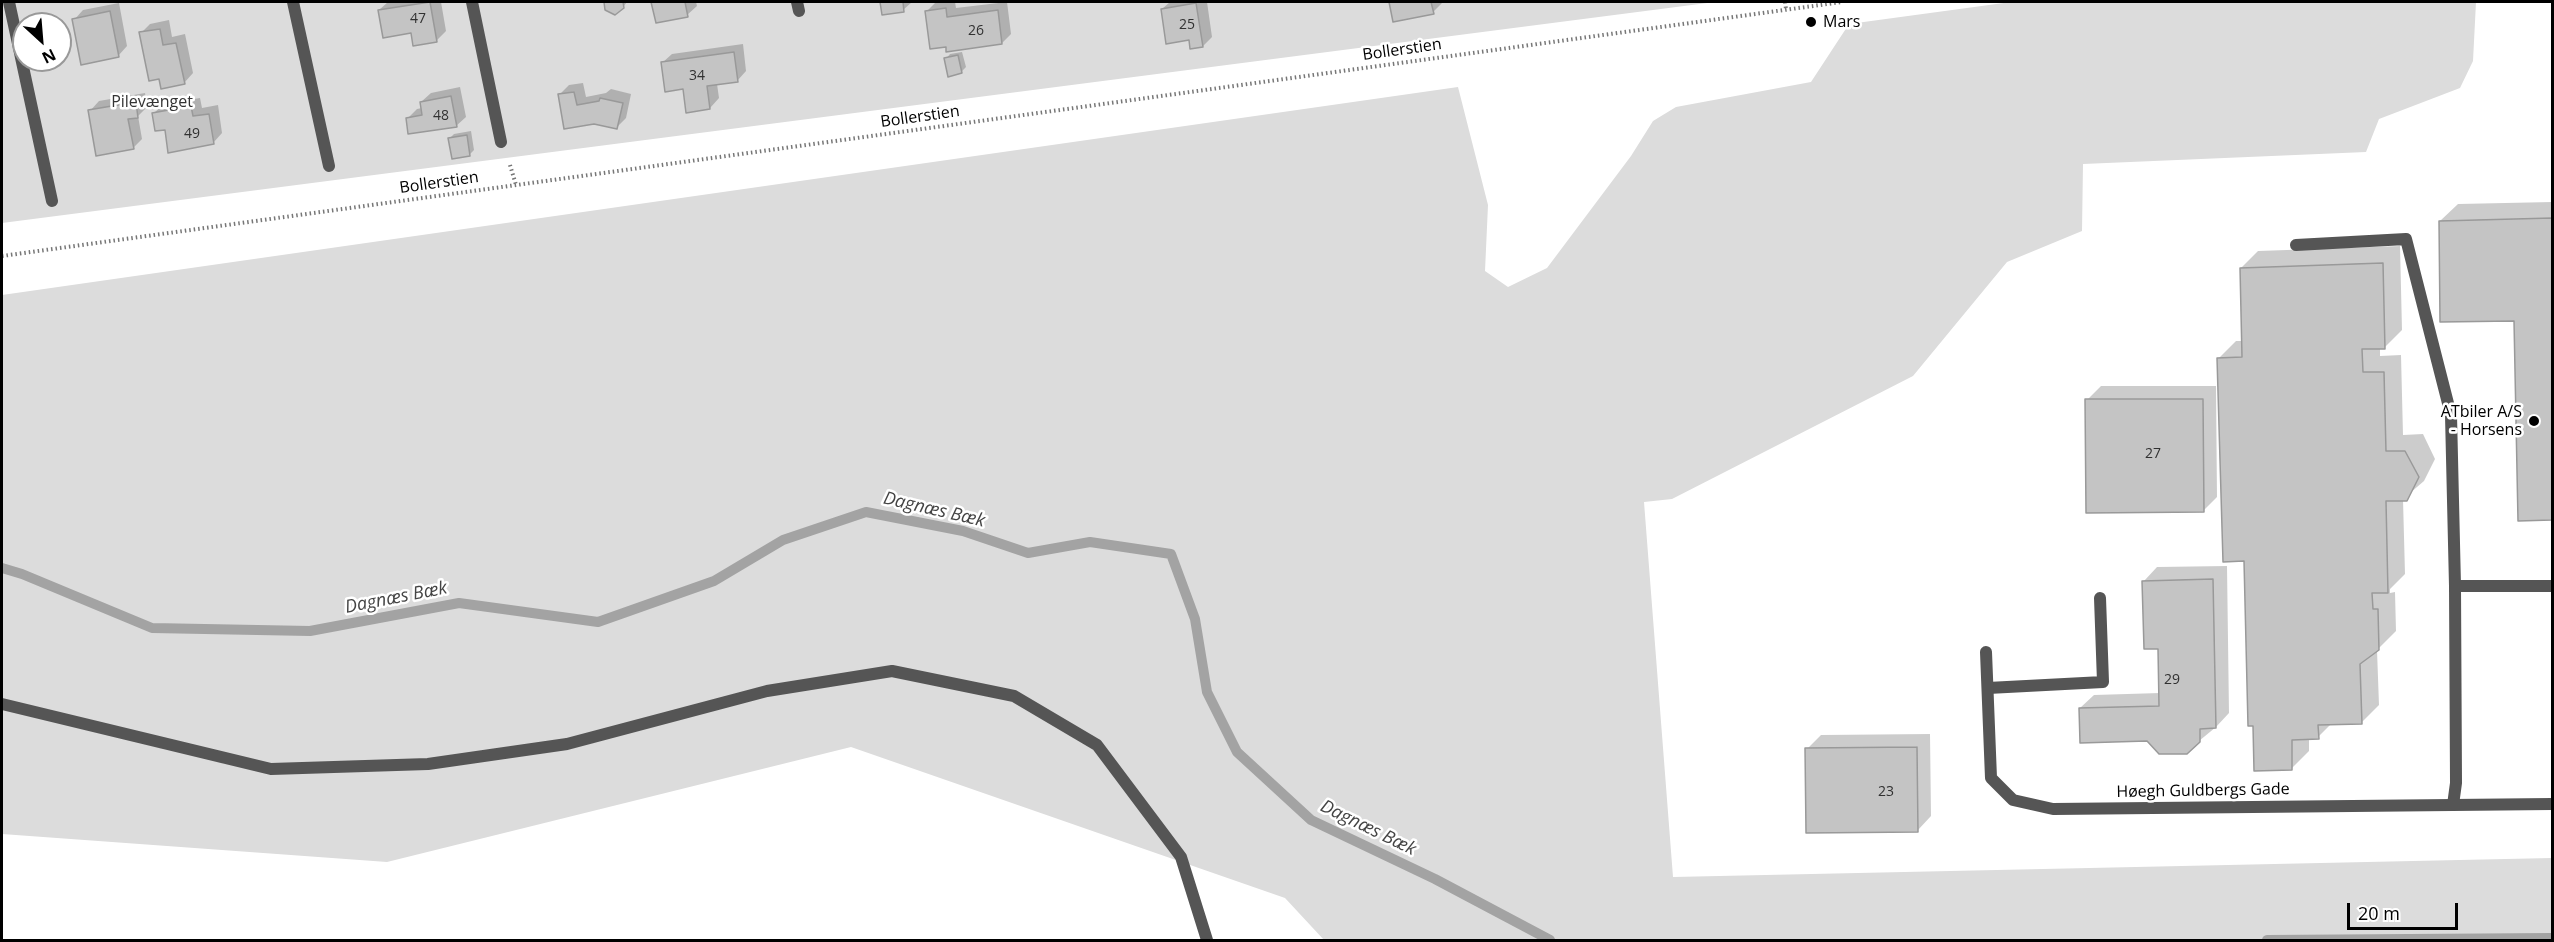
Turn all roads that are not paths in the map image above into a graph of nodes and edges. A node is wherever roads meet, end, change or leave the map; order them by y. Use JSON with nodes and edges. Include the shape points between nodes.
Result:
{"nodes":[{"id":1,"x":9,"y":2,"type":"edge"},
{"id":2,"x":293,"y":2,"type":"edge"},
{"id":3,"x":472,"y":2,"type":"edge"},
{"id":4,"x":501,"y":142,"type":"dead end"},
{"id":5,"x":329,"y":166,"type":"dead end"},
{"id":6,"x":52,"y":201,"type":"dead end"},
{"id":7,"x":2296,"y":245,"type":"dead end"},
{"id":8,"x":2455,"y":586,"type":"junction"},
{"id":9,"x":2553,"y":586,"type":"edge"},
{"id":10,"x":2100,"y":598,"type":"dead end"},
{"id":11,"x":1986,"y":652,"type":"dead end"},
{"id":12,"x":1988,"y":688,"type":"junction"},
{"id":13,"x":2,"y":704,"type":"edge"},
{"id":14,"x":2553,"y":804,"type":"edge"},
{"id":15,"x":2453,"y":805,"type":"junction"},
{"id":16,"x":1208,"y":940,"type":"edge"}],
"edges":[{"from":1,"to":6,"type":"street"},
{"from":2,"to":5,"type":"street"},
{"from":3,"to":4,"type":"street"},
{"from":7,"to":8,"type":"street","via":[[2406,239],[2451,415]]},
{"from":8,"to":9,"type":"street"},
{"from":8,"to":15,"type":"street"},
{"from":10,"to":12,"type":"street","via":[[2103,682]]},
{"from":11,"to":12,"type":"street","name":"Høegh Guldbergs Gade"},
{"from":12,"to":15,"type":"street","name":"Høegh Guldbergs Gade","via":[[1991,778],[2013,800],[2053,809]]},
{"from":13,"to":16,"type":"street","via":[[271,769],[428,764],[567,744],[766,691],[892,671],[1014,696],[1098,745],[1181,857]]},
{"from":14,"to":15,"type":"street","name":"Høegh Guldbergs Gade"}]}
